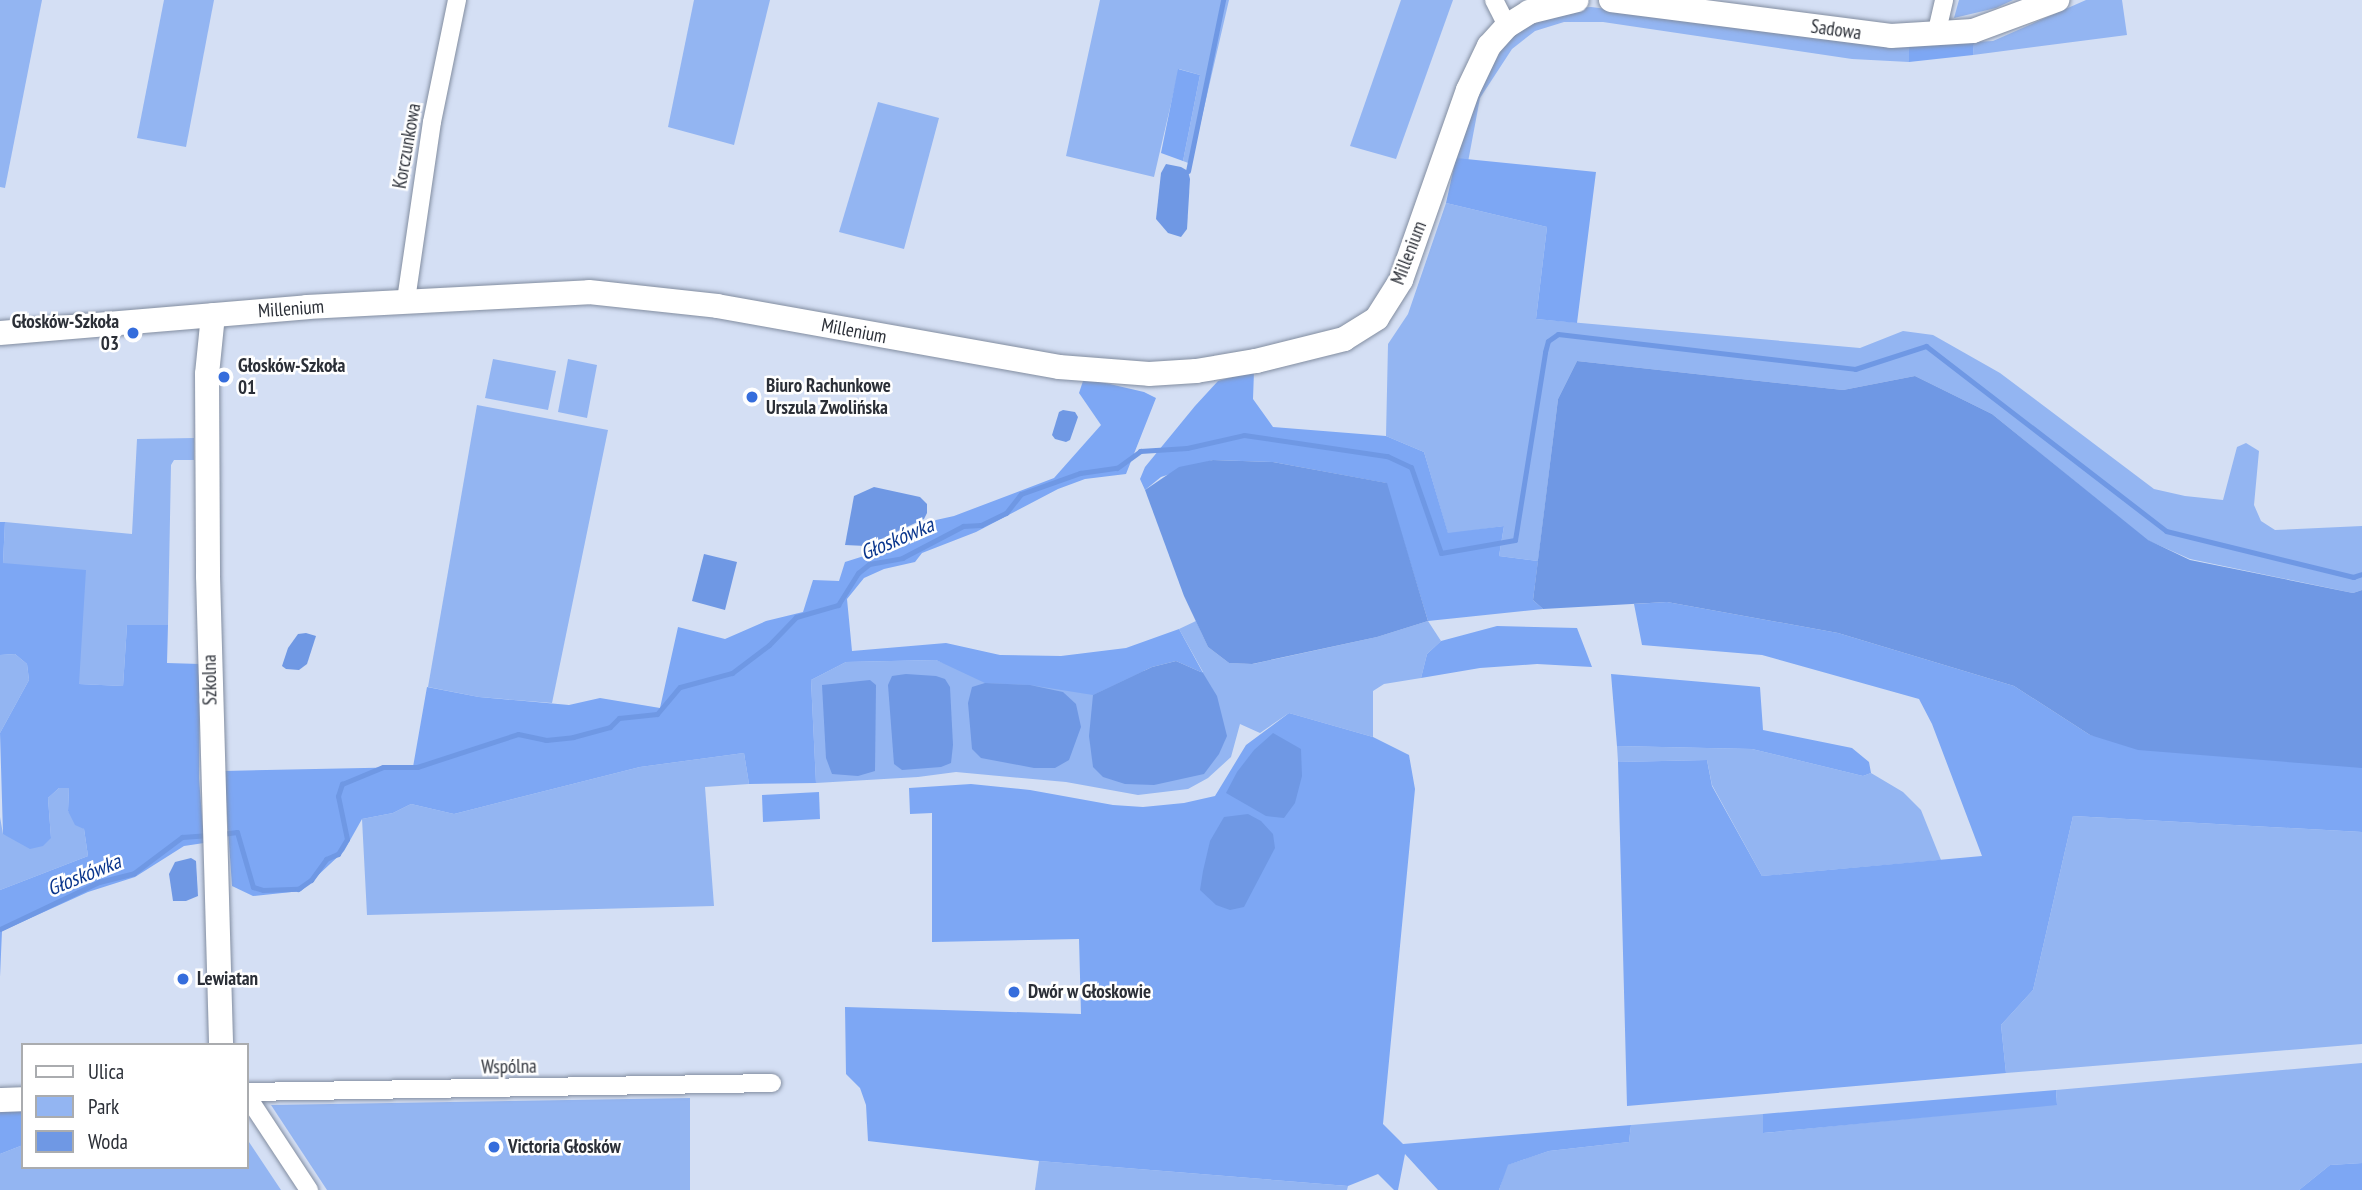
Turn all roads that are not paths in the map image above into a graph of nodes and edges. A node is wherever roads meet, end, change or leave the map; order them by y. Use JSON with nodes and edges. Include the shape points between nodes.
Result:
{"nodes":[{"id":1,"x":457,"y":0,"type":"edge"},
{"id":2,"x":1494,"y":0,"type":"edge"},
{"id":3,"x":1577,"y":0,"type":"edge"},
{"id":4,"x":1611,"y":0,"type":"edge"},
{"id":5,"x":1944,"y":0,"type":"edge"},
{"id":6,"x":2057,"y":0,"type":"edge"},
{"id":7,"x":1507,"y":26,"type":"junction"},
{"id":8,"x":1936,"y":35,"type":"junction"},
{"id":9,"x":406,"y":300,"type":"junction"},
{"id":10,"x":213,"y":315,"type":"junction"},
{"id":11,"x":0,"y":333,"type":"edge"},
{"id":12,"x":221,"y":1043,"type":"edge"},
{"id":13,"x":772,"y":1083,"type":"dead end"},
{"id":14,"x":248,"y":1094,"type":"edge"},
{"id":15,"x":248,"y":1096,"type":"edge"},
{"id":16,"x":21,"y":1099,"type":"edge"},
{"id":17,"x":0,"y":1100,"type":"edge"},
{"id":18,"x":309,"y":1190,"type":"edge"}],
"edges":[{"from":1,"to":9,"type":"street","name":"Korczunkowa","via":[[432,122]]},
{"from":2,"to":7,"type":"street"},
{"from":3,"to":7,"type":"street","via":[[1537,8]]},
{"from":4,"to":8,"type":"street","name":"Sadowa","via":[[1876,35]]},
{"from":5,"to":8,"type":"street"},
{"from":6,"to":8,"type":"street","name":"Sadowa","via":[[1988,27]]},
{"from":7,"to":9,"type":"street","name":"Millenium","via":[[1489,46],[1475,73],[1390,300],[1360,331],[1314,348],[1196,371],[1127,373],[991,357],[718,306],[628,294],[545,292]]},
{"from":9,"to":10,"type":"street","name":"Millenium"},
{"from":10,"to":11,"type":"street","name":"Millenium"},
{"from":10,"to":12,"type":"street","name":"Szkolna","via":[[207,401],[208,576]]},
{"from":13,"to":14,"type":"street","name":"Wspólna"},
{"from":15,"to":18,"type":"street"},
{"from":16,"to":17,"type":"street"}]}
